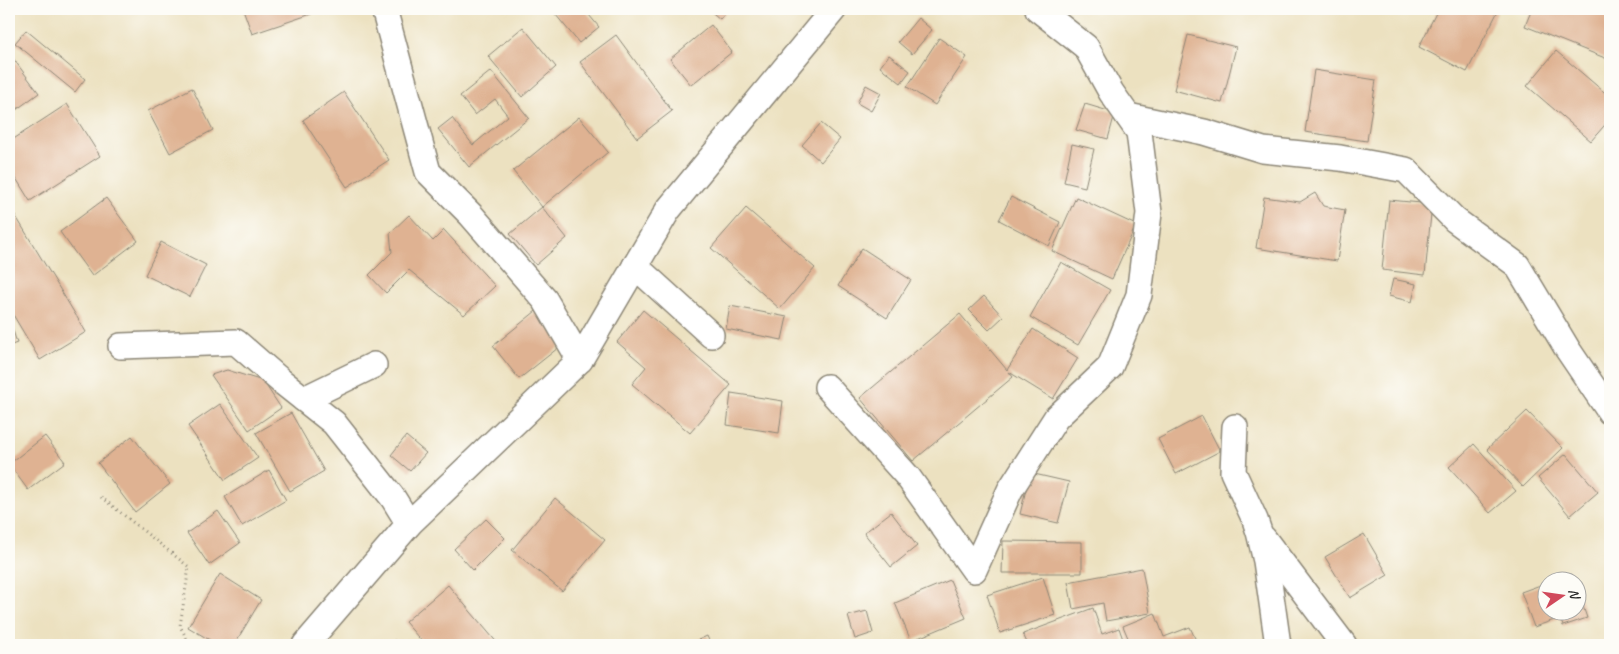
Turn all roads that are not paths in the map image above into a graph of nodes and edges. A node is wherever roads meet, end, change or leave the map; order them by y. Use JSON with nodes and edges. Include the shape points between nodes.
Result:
{"nodes":[{"id":1,"x":384,"y":9,"type":"edge"},
{"id":2,"x":834,"y":9,"type":"edge"},
{"id":3,"x":1038,"y":9,"type":"edge"},
{"id":4,"x":1128,"y":116,"type":"junction"},
{"id":5,"x":635,"y":266,"type":"junction"},
{"id":6,"x":711,"y":335,"type":"dead end"},
{"id":7,"x":121,"y":346,"type":"dead end"},
{"id":8,"x":580,"y":360,"type":"junction"},
{"id":9,"x":374,"y":365,"type":"dead end"},
{"id":10,"x":827,"y":387,"type":"dead end"},
{"id":11,"x":304,"y":399,"type":"junction"},
{"id":12,"x":1610,"y":412,"type":"edge"},
{"id":13,"x":1235,"y":427,"type":"dead end"},
{"id":14,"x":409,"y":524,"type":"junction"},
{"id":15,"x":1259,"y":532,"type":"junction"},
{"id":16,"x":304,"y":645,"type":"edge"},
{"id":17,"x":1278,"y":645,"type":"edge"},
{"id":18,"x":1344,"y":645,"type":"edge"}],
"edges":[{"from":1,"to":8,"type":"street","via":[[428,172],[471,215],[545,300]]},
{"from":2,"to":5,"type":"street","via":[[668,210]]},
{"from":3,"to":4,"type":"street","via":[[1086,47]]},
{"from":4,"to":10,"type":"street","via":[[1139,132],[1149,213],[1139,295],[1110,367],[1056,418],[1010,490],[974,570],[908,478]]},
{"from":4,"to":12,"type":"street","via":[[1204,132],[1263,150],[1340,158],[1406,170],[1455,220],[1518,265],[1568,350]]},
{"from":5,"to":6,"type":"street"},
{"from":5,"to":8,"type":"street"},
{"from":7,"to":11,"type":"street","via":[[236,342]]},
{"from":8,"to":14,"type":"street"},
{"from":9,"to":11,"type":"street"},
{"from":11,"to":14,"type":"street","via":[[334,423],[393,498]]},
{"from":13,"to":15,"type":"street","via":[[1232,472]]},
{"from":14,"to":16,"type":"street"},
{"from":15,"to":17,"type":"street"},
{"from":15,"to":18,"type":"street"}]}
